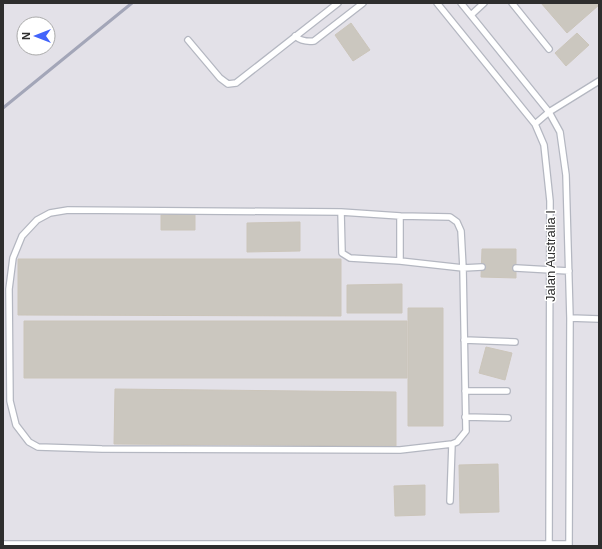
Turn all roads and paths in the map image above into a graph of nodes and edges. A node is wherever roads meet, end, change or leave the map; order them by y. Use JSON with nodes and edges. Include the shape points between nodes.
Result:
{"nodes":[{"id":1,"x":338,"y":3,"type":"edge"},
{"id":2,"x":363,"y":3,"type":"edge"},
{"id":3,"x":437,"y":3,"type":"edge"},
{"id":4,"x":461,"y":3,"type":"edge"},
{"id":5,"x":484,"y":3,"type":"edge"},
{"id":6,"x":512,"y":3,"type":"edge"},
{"id":7,"x":470,"y":15,"type":"junction"},
{"id":8,"x":295,"y":36,"type":"junction"},
{"id":9,"x":188,"y":40,"type":"dead end"},
{"id":10,"x":549,"y":50,"type":"dead end"},
{"id":11,"x":599,"y":81,"type":"edge"},
{"id":12,"x":549,"y":112,"type":"junction"},
{"id":13,"x":535,"y":124,"type":"junction"},
{"id":14,"x":341,"y":212,"type":"junction"},
{"id":15,"x":400,"y":216,"type":"junction"},
{"id":16,"x":400,"y":261,"type":"junction"},
{"id":17,"x":482,"y":267,"type":"dead end"},
{"id":18,"x":463,"y":268,"type":"junction"},
{"id":19,"x":516,"y":268,"type":"dead end"},
{"id":20,"x":550,"y":270,"type":"junction"},
{"id":21,"x":569,"y":271,"type":"junction"},
{"id":22,"x":570,"y":318,"type":"junction"},
{"id":23,"x":599,"y":318,"type":"edge"},
{"id":24,"x":464,"y":340,"type":"junction"},
{"id":25,"x":515,"y":342,"type":"dead end"},
{"id":26,"x":465,"y":391,"type":"junction"},
{"id":27,"x":508,"y":391,"type":"dead end"},
{"id":28,"x":465,"y":417,"type":"junction"},
{"id":29,"x":508,"y":418,"type":"dead end"},
{"id":30,"x":452,"y":444,"type":"junction"},
{"id":31,"x":450,"y":501,"type":"dead end"},
{"id":32,"x":3,"y":544,"type":"edge"},
{"id":33,"x":549,"y":545,"type":"edge"},
{"id":34,"x":569,"y":545,"type":"edge"}],
"edges":[{"from":1,"to":8,"type":"lane"},
{"from":2,"to":8,"type":"lane","via":[[314,41],[300,41]]},
{"from":3,"to":13,"type":"lane","name":"Jalan Australia I"},
{"from":4,"to":7,"type":"lane","name":"Jalan Australia I"},
{"from":5,"to":7,"type":"lane"},
{"from":6,"to":10,"type":"lane"},
{"from":7,"to":12,"type":"lane","name":"Jalan Australia I"},
{"from":8,"to":9,"type":"lane","via":[[236,83],[228,84]]},
{"from":11,"to":12,"type":"lane"},
{"from":12,"to":13,"type":"lane"},
{"from":12,"to":21,"type":"lane","name":"Jalan Australia I","via":[[560,132],[566,175]]},
{"from":13,"to":20,"type":"lane","name":"Jalan Australia I","via":[[544,145],[550,201]]},
{"from":14,"to":15,"type":"lane"},
{"from":14,"to":16,"type":"lane","via":[[342,253],[350,258]]},
{"from":14,"to":30,"type":"lane","via":[[68,210],[50,213],[37,220],[19,243],[13,258],[9,289],[10,401],[16,425],[29,442],[38,447],[400,450]]},
{"from":15,"to":16,"type":"lane"},
{"from":15,"to":18,"type":"lane","via":[[450,217],[457,222],[461,231]]},
{"from":16,"to":18,"type":"lane"},
{"from":17,"to":18,"type":"lane"},
{"from":18,"to":24,"type":"lane"},
{"from":19,"to":20,"type":"lane"},
{"from":20,"to":21,"type":"lane"},
{"from":20,"to":33,"type":"lane","name":"Jalan Australia I"},
{"from":21,"to":22,"type":"lane","name":"Jalan Australia I"},
{"from":22,"to":23,"type":"lane"},
{"from":22,"to":34,"type":"lane","name":"Jalan Australia I"},
{"from":24,"to":25,"type":"lane"},
{"from":24,"to":26,"type":"lane"},
{"from":26,"to":27,"type":"lane"},
{"from":26,"to":28,"type":"lane"},
{"from":28,"to":29,"type":"lane"},
{"from":28,"to":30,"type":"lane","via":[[466,431]]},
{"from":30,"to":31,"type":"lane"},
{"from":32,"to":33,"type":"lane"},
{"from":33,"to":34,"type":"lane"}]}
